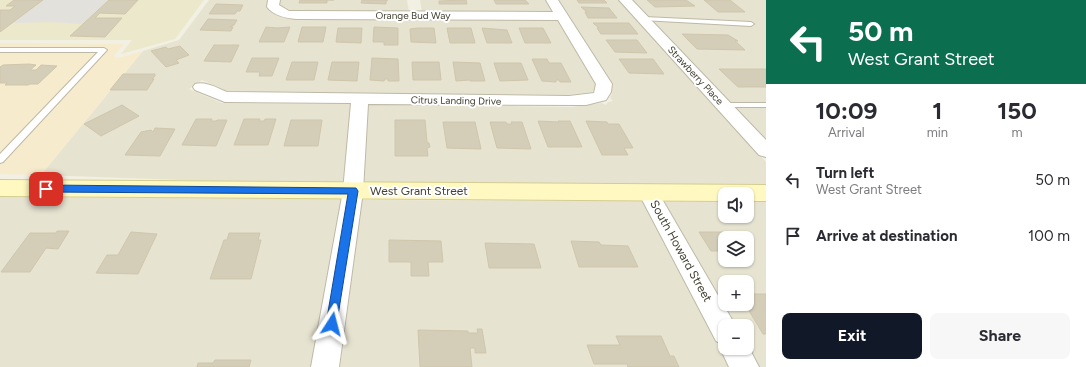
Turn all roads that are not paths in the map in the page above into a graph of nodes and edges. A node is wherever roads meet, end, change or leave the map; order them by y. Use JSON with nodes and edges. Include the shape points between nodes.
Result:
{"nodes":[{"id":1,"x":274,"y":0,"type":"edge"},
{"id":2,"x":414,"y":0,"type":"edge"},
{"id":3,"x":552,"y":0,"type":"edge"},
{"id":4,"x":625,"y":0,"type":"edge"},
{"id":5,"x":416,"y":15,"type":"junction"},
{"id":6,"x":562,"y":16,"type":"junction"},
{"id":7,"x":644,"y":19,"type":"junction"},
{"id":8,"x":751,"y":24,"type":"dead end"},
{"id":9,"x":0,"y":50,"type":"edge"},
{"id":10,"x":201,"y":87,"type":"dead end"},
{"id":11,"x":360,"y":99,"type":"junction"},
{"id":12,"x":724,"y":105,"type":"junction"},
{"id":13,"x":766,"y":105,"type":"edge"},
{"id":14,"x":766,"y":151,"type":"edge"},
{"id":15,"x":0,"y":160,"type":"edge"},
{"id":16,"x":0,"y":188,"type":"edge"},
{"id":17,"x":353,"y":191,"type":"junction"},
{"id":18,"x":648,"y":192,"type":"junction"},
{"id":19,"x":766,"y":193,"type":"edge"},
{"id":20,"x":718,"y":319,"type":"edge"},
{"id":21,"x":738,"y":355,"type":"edge"},
{"id":22,"x":325,"y":367,"type":"edge"},
{"id":23,"x":744,"y":367,"type":"edge"}],
"edges":[{"from":1,"to":5,"type":"street","name":"Orange Bud Way","via":[[273,7],[277,10],[296,15]]},
{"from":2,"to":5,"type":"street"},
{"from":3,"to":6,"type":"street","name":"Citrus Landing Drive"},
{"from":4,"to":7,"type":"street","name":"Strawberry Place"},
{"from":5,"to":6,"type":"street","name":"Orange Bud Way"},
{"from":6,"to":11,"type":"street","name":"Citrus Landing Drive","via":[[604,84],[600,97],[569,101]]},
{"from":7,"to":8,"type":"lane"},
{"from":7,"to":12,"type":"street","name":"Strawberry Place"},
{"from":9,"to":15,"type":"lane","via":[[104,50]]},
{"from":10,"to":11,"type":"street","name":"Citrus Landing Drive","via":[[225,98]]},
{"from":11,"to":17,"type":"street"},
{"from":12,"to":13,"type":"lane"},
{"from":12,"to":14,"type":"street","name":"Strawberry Place"},
{"from":16,"to":17,"type":"street","name":"West Grant Street"},
{"from":17,"to":18,"type":"street","name":"West Grant Street"},
{"from":17,"to":22,"type":"street"},
{"from":18,"to":19,"type":"street","name":"West Grant Street"},
{"from":18,"to":20,"type":"street","name":"South Howard Street"},
{"from":21,"to":23,"type":"street"}]}
